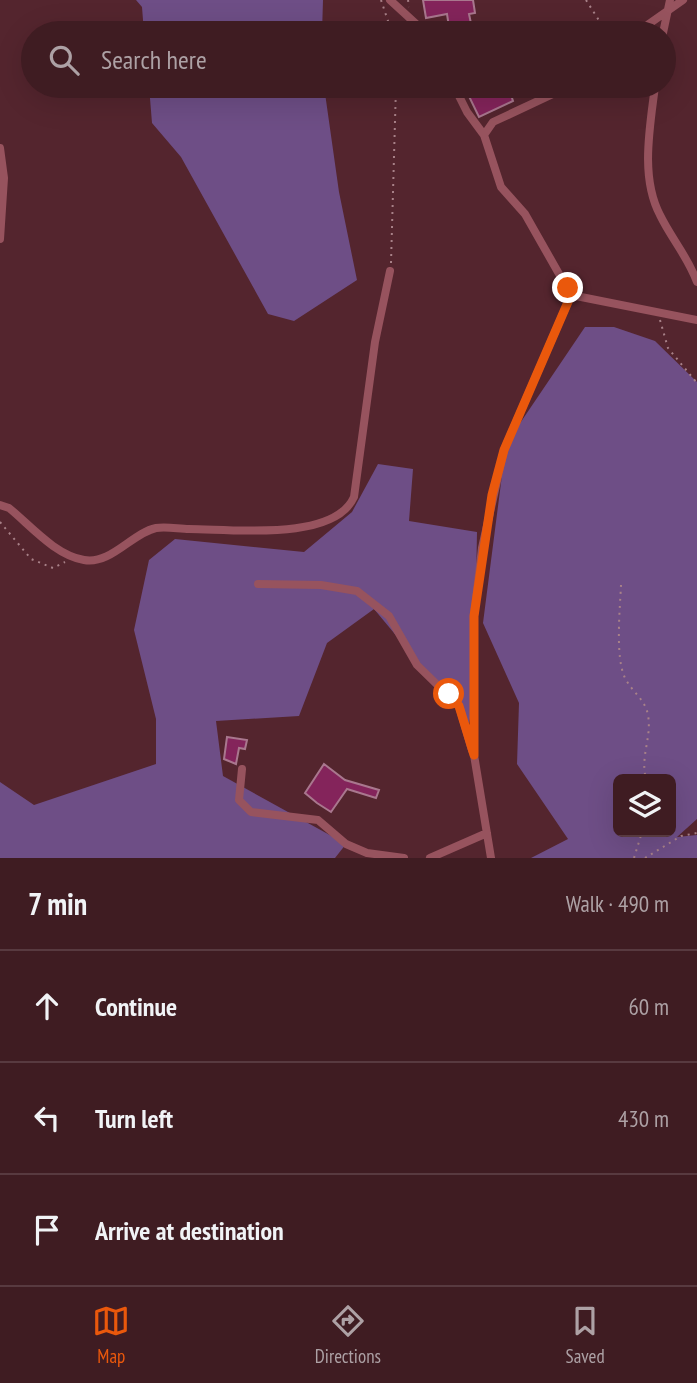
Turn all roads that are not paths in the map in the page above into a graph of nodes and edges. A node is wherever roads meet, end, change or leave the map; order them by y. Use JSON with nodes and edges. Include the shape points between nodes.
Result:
{"nodes":[{"id":1,"x":390,"y":0,"type":"edge"},
{"id":2,"x":683,"y":0,"type":"edge"},
{"id":3,"x":670,"y":4,"type":"edge"},
{"id":4,"x":413,"y":21,"type":"edge"},
{"id":5,"x":650,"y":21,"type":"edge"},
{"id":6,"x":460,"y":98,"type":"edge"},
{"id":7,"x":544,"y":98,"type":"edge"},
{"id":8,"x":654,"y":98,"type":"edge"},
{"id":9,"x":484,"y":135,"type":"junction"},
{"id":10,"x":0,"y":148,"type":"edge"},
{"id":11,"x":0,"y":239,"type":"edge"},
{"id":12,"x":390,"y":271,"type":"road end"},
{"id":13,"x":697,"y":282,"type":"edge"},
{"id":14,"x":571,"y":295,"type":"junction"},
{"id":15,"x":697,"y":320,"type":"edge"},
{"id":16,"x":0,"y":505,"type":"edge"},
{"id":17,"x":258,"y":584,"type":"dead end"},
{"id":18,"x":474,"y":755,"type":"junction"},
{"id":19,"x":242,"y":769,"type":"dead end"},
{"id":20,"x":487,"y":833,"type":"junction"},
{"id":21,"x":404,"y":858,"type":"edge"},
{"id":22,"x":430,"y":858,"type":"edge"},
{"id":23,"x":492,"y":858,"type":"edge"}],
"edges":[{"from":1,"to":4,"type":"street"},
{"from":2,"to":3,"type":"street"},
{"from":3,"to":5,"type":"street"},
{"from":6,"to":9,"type":"street"},
{"from":7,"to":9,"type":"street","via":[[493,122]]},
{"from":8,"to":13,"type":"street","via":[[649,183],[660,215]]},
{"from":9,"to":14,"type":"street","via":[[500,187],[525,214]]},
{"from":10,"to":11,"type":"street","via":[[4,178]]},
{"from":12,"to":16,"type":"street","via":[[374,342],[349,509],[327,522],[302,528],[155,528],[86,561],[71,556]]},
{"from":14,"to":15,"type":"street"},
{"from":14,"to":18,"type":"street","via":[[504,450],[492,495],[474,616]]},
{"from":17,"to":18,"type":"street","via":[[321,585],[357,591],[368,599],[389,616],[417,665],[459,706]]},
{"from":18,"to":20,"type":"street"},
{"from":19,"to":21,"type":"street","via":[[239,800],[251,813],[318,820],[346,844]]},
{"from":20,"to":22,"type":"street"},
{"from":20,"to":23,"type":"street"}]}
